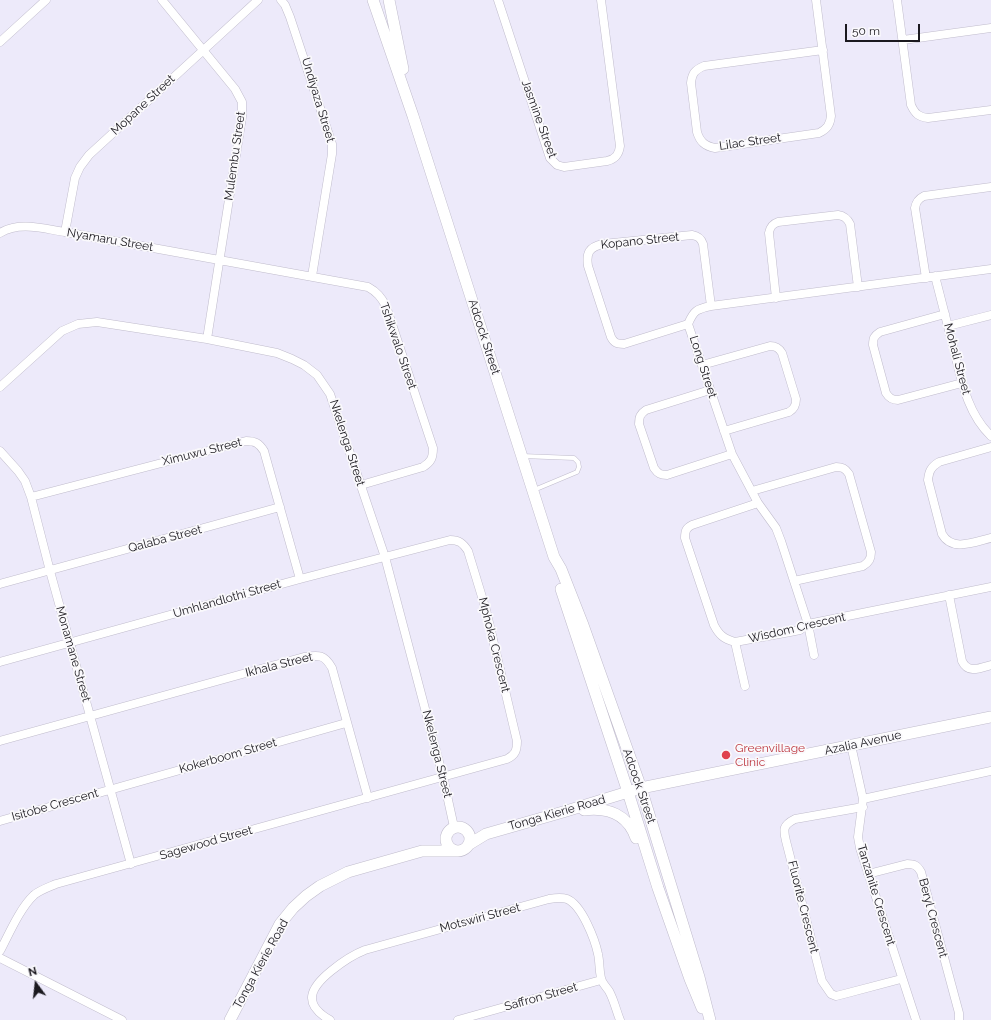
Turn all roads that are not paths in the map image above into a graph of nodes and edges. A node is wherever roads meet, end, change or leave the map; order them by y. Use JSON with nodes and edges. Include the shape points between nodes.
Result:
{"nodes":[{"id":1,"x":46,"y":0,"type":"edge"},
{"id":2,"x":162,"y":0,"type":"edge"},
{"id":3,"x":258,"y":0,"type":"edge"},
{"id":4,"x":281,"y":0,"type":"edge"},
{"id":5,"x":373,"y":0,"type":"edge"},
{"id":6,"x":389,"y":0,"type":"edge"},
{"id":7,"x":498,"y":0,"type":"edge"},
{"id":8,"x":601,"y":0,"type":"edge"},
{"id":9,"x":816,"y":0,"type":"edge"},
{"id":10,"x":897,"y":0,"type":"edge"},
{"id":11,"x":991,"y":28,"type":"edge"},
{"id":12,"x":903,"y":40,"type":"junction"},
{"id":13,"x":0,"y":42,"type":"edge"},
{"id":14,"x":203,"y":50,"type":"junction"},
{"id":15,"x":823,"y":50,"type":"junction"},
{"id":16,"x":991,"y":110,"type":"edge"},
{"id":17,"x":413,"y":116,"type":"junction"},
{"id":18,"x":991,"y":187,"type":"edge"},
{"id":19,"x":65,"y":232,"type":"junction"},
{"id":20,"x":0,"y":233,"type":"edge"},
{"id":21,"x":220,"y":260,"type":"junction"},
{"id":22,"x":991,"y":269,"type":"edge"},
{"id":23,"x":312,"y":276,"type":"junction"},
{"id":24,"x":935,"y":276,"type":"junction"},
{"id":25,"x":926,"y":278,"type":"junction"},
{"id":26,"x":858,"y":287,"type":"junction"},
{"id":27,"x":776,"y":298,"type":"junction"},
{"id":28,"x":711,"y":306,"type":"junction"},
{"id":29,"x":945,"y":314,"type":"junction"},
{"id":30,"x":991,"y":315,"type":"edge"},
{"id":31,"x":688,"y":324,"type":"junction"},
{"id":32,"x":948,"y":326,"type":"junction"},
{"id":33,"x":207,"y":339,"type":"junction"},
{"id":34,"x":702,"y":365,"type":"junction"},
{"id":35,"x":962,"y":383,"type":"junction"},
{"id":36,"x":0,"y":386,"type":"edge"},
{"id":37,"x":710,"y":390,"type":"junction"},
{"id":38,"x":724,"y":431,"type":"junction"},
{"id":39,"x":991,"y":436,"type":"edge"},
{"id":40,"x":991,"y":447,"type":"edge"},
{"id":41,"x":0,"y":451,"type":"edge"},
{"id":42,"x":732,"y":454,"type":"junction"},
{"id":43,"x":522,"y":456,"type":"junction"},
{"id":44,"x":361,"y":485,"type":"junction"},
{"id":45,"x":533,"y":491,"type":"junction"},
{"id":46,"x":752,"y":491,"type":"junction"},
{"id":47,"x":31,"y":497,"type":"junction"},
{"id":48,"x":758,"y":503,"type":"junction"},
{"id":49,"x":280,"y":507,"type":"junction"},
{"id":50,"x":991,"y":538,"type":"edge"},
{"id":51,"x":385,"y":557,"type":"junction"},
{"id":52,"x":554,"y":557,"type":"junction"},
{"id":53,"x":50,"y":571,"type":"junction"},
{"id":54,"x":300,"y":579,"type":"junction"},
{"id":55,"x":794,"y":581,"type":"junction"},
{"id":56,"x":0,"y":584,"type":"edge"},
{"id":57,"x":991,"y":587,"type":"edge"},
{"id":58,"x":949,"y":595,"type":"junction"},
{"id":59,"x":808,"y":624,"type":"junction"},
{"id":60,"x":735,"y":642,"type":"junction"},
{"id":61,"x":70,"y":643,"type":"junction"},
{"id":62,"x":814,"y":655,"type":"dead end"},
{"id":63,"x":0,"y":662,"type":"edge"},
{"id":64,"x":991,"y":665,"type":"edge"},
{"id":65,"x":745,"y":686,"type":"dead end"},
{"id":66,"x":90,"y":716,"type":"junction"},
{"id":67,"x":991,"y":716,"type":"edge"},
{"id":68,"x":346,"y":723,"type":"junction"},
{"id":69,"x":0,"y":741,"type":"edge"},
{"id":70,"x":851,"y":745,"type":"junction"},
{"id":71,"x":991,"y":771,"type":"edge"},
{"id":72,"x":443,"y":777,"type":"junction"},
{"id":73,"x":641,"y":788,"type":"junction"},
{"id":74,"x":110,"y":790,"type":"junction"},
{"id":75,"x":628,"y":792,"type":"junction"},
{"id":76,"x":368,"y":798,"type":"junction"},
{"id":77,"x":863,"y":803,"type":"junction"},
{"id":78,"x":563,"y":812,"type":"junction"},
{"id":79,"x":0,"y":821,"type":"edge"},
{"id":80,"x":451,"y":829,"type":"junction"},
{"id":81,"x":466,"y":829,"type":"junction"},
{"id":82,"x":486,"y":834,"type":"junction"},
{"id":83,"x":468,"y":845,"type":"junction"},
{"id":84,"x":456,"y":850,"type":"junction"},
{"id":85,"x":422,"y":851,"type":"junction"},
{"id":86,"x":131,"y":864,"type":"junction"},
{"id":87,"x":868,"y":874,"type":"junction"},
{"id":88,"x":658,"y":888,"type":"junction"},
{"id":89,"x":0,"y":951,"type":"edge"},
{"id":90,"x":0,"y":958,"type":"edge"},
{"id":91,"x":902,"y":978,"type":"junction"},
{"id":92,"x":601,"y":980,"type":"junction"},
{"id":93,"x":122,"y":1020,"type":"edge"},
{"id":94,"x":230,"y":1020,"type":"edge"},
{"id":95,"x":330,"y":1020,"type":"edge"},
{"id":96,"x":458,"y":1020,"type":"edge"},
{"id":97,"x":620,"y":1020,"type":"edge"},
{"id":98,"x":709,"y":1020,"type":"edge"},
{"id":99,"x":916,"y":1020,"type":"edge"},
{"id":100,"x":959,"y":1020,"type":"edge"}],
"edges":[{"from":1,"to":13,"type":"street"},
{"from":2,"to":14,"type":"street","name":"Mulembu Street"},
{"from":3,"to":14,"type":"street","name":"Mopane Street"},
{"from":4,"to":23,"type":"street","name":"Undiyaza Street","via":[[290,17],[332,144]]},
{"from":5,"to":17,"type":"main road","name":"Adcock Street"},
{"from":6,"to":17,"type":"main road","name":"Adcock Street"},
{"from":7,"to":8,"type":"street","name":"Jasmine Street","via":[[550,158],[557,165],[564,167],[612,160],[619,152]]},
{"from":9,"to":15,"type":"street","name":"Lilac Street"},
{"from":10,"to":12,"type":"street"},
{"from":11,"to":12,"type":"street"},
{"from":12,"to":16,"type":"street","via":[[911,105],[920,117]]},
{"from":14,"to":19,"type":"street","name":"Mopane Street","via":[[89,155],[75,178]]},
{"from":14,"to":21,"type":"street","name":"Mulembu Street","via":[[235,89],[242,102],[242,117]]},
{"from":15,"to":15,"type":"street","name":"Lilac Street","via":[[831,116],[826,130],[715,148],[699,139],[691,83],[692,75],[697,69]]},
{"from":17,"to":43,"type":"main road","name":"Adcock Street"},
{"from":18,"to":25,"type":"street","via":[[924,196],[916,203]]},
{"from":19,"to":20,"type":"street","name":"Nyamaru Street","via":[[27,227],[12,228]]},
{"from":19,"to":21,"type":"street","name":"Nyamaru Street"},
{"from":21,"to":23,"type":"street","name":"Tshikwalo Street"},
{"from":21,"to":33,"type":"street","name":"Mulembu Street"},
{"from":22,"to":24,"type":"street","name":"Long Street"},
{"from":23,"to":44,"type":"street","name":"Tshikwalo Street","via":[[368,286],[381,297],[433,448],[433,456],[423,467]]},
{"from":24,"to":25,"type":"street","name":"Long Street"},
{"from":24,"to":29,"type":"street","name":"Mohali Street"},
{"from":25,"to":26,"type":"street","name":"Long Street"},
{"from":26,"to":27,"type":"street","name":"Long Street"},
{"from":26,"to":27,"type":"street","via":[[848,219],[838,215],[778,222],[769,228]]},
{"from":27,"to":28,"type":"street","name":"Long Street"},
{"from":28,"to":31,"type":"street","name":"Long Street","via":[[700,308],[692,314]]},
{"from":28,"to":31,"type":"street","name":"Kopano Street","via":[[703,244],[697,236],[603,244],[596,245],[590,250],[588,266],[614,342],[624,344]]},
{"from":29,"to":32,"type":"street","name":"Mohali Street"},
{"from":29,"to":35,"type":"street","via":[[880,332],[875,335],[873,345],[886,392],[893,400]]},
{"from":30,"to":32,"type":"street"},
{"from":31,"to":34,"type":"street","name":"Long Street"},
{"from":32,"to":35,"type":"street","name":"Mohali Street"},
{"from":33,"to":36,"type":"street","name":"Nkelenga Street","via":[[97,322],[78,324],[62,331]]},
{"from":33,"to":44,"type":"street","name":"Nkelenga Street","via":[[277,353],[292,358],[317,375],[330,394]]},
{"from":34,"to":37,"type":"street","name":"Long Street"},
{"from":34,"to":38,"type":"street","via":[[770,346],[775,346],[782,353],[796,399],[793,409]]},
{"from":35,"to":39,"type":"street","name":"Mohali Street","via":[[970,406]]},
{"from":37,"to":38,"type":"street","name":"Long Street"},
{"from":37,"to":42,"type":"street","via":[[641,413],[639,424],[654,468],[657,473],[667,475]]},
{"from":38,"to":42,"type":"street","name":"Long Street"},
{"from":40,"to":50,"type":"street","via":[[939,462],[928,472],[928,480],[942,534],[946,540],[952,544],[960,544]]},
{"from":41,"to":47,"type":"street","name":"Monamane Street","via":[[25,481]]},
{"from":42,"to":46,"type":"street","name":"Long Street"},
{"from":43,"to":45,"type":"main road","name":"Adcock Street"},
{"from":43,"to":45,"type":"lane","via":[[574,458],[578,462],[577,472]]},
{"from":44,"to":51,"type":"street","name":"Nkelenga Street"},
{"from":45,"to":52,"type":"main road","name":"Adcock Street"},
{"from":46,"to":48,"type":"street","name":"Long Street"},
{"from":46,"to":55,"type":"street","via":[[836,467],[846,469],[849,474],[871,558],[863,566]]},
{"from":47,"to":49,"type":"street","name":"Ximuwu Street","via":[[254,441],[260,444],[264,451]]},
{"from":47,"to":53,"type":"street","name":"Monamane Street"},
{"from":48,"to":55,"type":"street","name":"Long Street","via":[[776,528]]},
{"from":48,"to":60,"type":"street","name":"Wisdom Crescent","via":[[692,524],[685,532],[714,625],[722,637]]},
{"from":49,"to":53,"type":"street","name":"Qalaba Street"},
{"from":49,"to":54,"type":"street","name":"Ximuwu Street"},
{"from":51,"to":54,"type":"street","name":"Umhlandlothi Street"},
{"from":51,"to":72,"type":"street","name":"Nkelenga Street"},
{"from":51,"to":72,"type":"street","name":"Mphoka Crescent","via":[[458,540],[468,550],[486,610],[517,749],[513,756],[507,759]]},
{"from":52,"to":73,"type":"main road","name":"Adcock Street","via":[[583,625]]},
{"from":52,"to":75,"type":"main road","name":"Adcock Street","via":[[555,571]]},
{"from":53,"to":56,"type":"street","name":"Qalaba Street"},
{"from":53,"to":61,"type":"street","name":"Monamane Street"},
{"from":54,"to":61,"type":"street","name":"Umhlandlothi Street"},
{"from":55,"to":59,"type":"street","name":"Long Street"},
{"from":57,"to":58,"type":"street","name":"Wisdom Crescent"},
{"from":58,"to":59,"type":"street","name":"Wisdom Crescent"},
{"from":58,"to":64,"type":"street","via":[[964,666],[974,669]]},
{"from":59,"to":60,"type":"street","name":"Wisdom Crescent","via":[[800,630]]},
{"from":59,"to":62,"type":"street","name":"Long Street"},
{"from":60,"to":65,"type":"street"},
{"from":61,"to":63,"type":"street","name":"Umhlandlothi Street"},
{"from":61,"to":66,"type":"street","name":"Monamane Street"},
{"from":66,"to":68,"type":"street","name":"Ikhala Street","via":[[316,655],[323,657],[332,668]]},
{"from":66,"to":69,"type":"street"},
{"from":66,"to":74,"type":"street","name":"Monamane Street"},
{"from":67,"to":70,"type":"main road","name":"Azalia Avenue"},
{"from":68,"to":74,"type":"street","name":"Kokerboom Street"},
{"from":68,"to":76,"type":"street","name":"Ikhala Street"},
{"from":70,"to":73,"type":"main road","name":"Azalia Avenue"},
{"from":70,"to":77,"type":"street","name":"Tanzanite Crescent"},
{"from":71,"to":77,"type":"street","name":"Fluorite Crescent"},
{"from":72,"to":76,"type":"street","name":"Sagewood Street"},
{"from":72,"to":80,"type":"street","name":"Nkelenga Street"},
{"from":73,"to":75,"type":"main road","name":"Azalia Avenue"},
{"from":73,"to":98,"type":"main road","name":"Adcock Street","via":[[699,977]]},
{"from":74,"to":79,"type":"street","name":"Isitobe Crescent"},
{"from":74,"to":86,"type":"street","name":"Monamane Street"},
{"from":75,"to":78,"type":"main road","name":"Tonga Kierie Road"},
{"from":75,"to":88,"type":"main road","name":"Adcock Street"},
{"from":76,"to":86,"type":"street","name":"Sagewood Street"},
{"from":77,"to":87,"type":"street","name":"Tanzanite Crescent","via":[[858,837]]},
{"from":77,"to":91,"type":"street","name":"Fluorite Crescent","via":[[795,819],[784,828],[786,841],[822,981],[830,994],[836,996]]},
{"from":78,"to":82,"type":"main road","name":"Tonga Kierie Road"},
{"from":78,"to":88,"type":"main road","via":[[593,809],[613,813],[626,820],[634,832]]},
{"from":80,"to":81,"type":"main road"},
{"from":80,"to":84,"type":"main road","via":[[446,836],[446,842],[450,848]]},
{"from":80,"to":85,"type":"main road","name":"Tonga Kierie Road"},
{"from":81,"to":82,"type":"main road","name":"Tonga Kierie Road"},
{"from":81,"to":83,"type":"main road","via":[[469,835]]},
{"from":82,"to":83,"type":"main road","name":"Tonga Kierie Road"},
{"from":83,"to":84,"type":"main road"},
{"from":84,"to":85,"type":"main road","name":"Tonga Kierie Road"},
{"from":85,"to":94,"type":"main road","name":"Tonga Kierie Road","via":[[348,872],[306,896],[280,924]]},
{"from":86,"to":89,"type":"street","name":"Sagewood Street","via":[[56,884],[35,894]]},
{"from":87,"to":91,"type":"street","name":"Tanzanite Crescent"},
{"from":87,"to":100,"type":"street","name":"Beryl Crescent","via":[[907,864],[918,867]]},
{"from":88,"to":98,"type":"main road","name":"Adcock Street","via":[[695,992]]},
{"from":90,"to":93,"type":"street"},
{"from":91,"to":99,"type":"street","name":"Tanzanite Crescent"},
{"from":92,"to":95,"type":"street","name":"Motswiri Street","via":[[598,954],[583,916],[568,900],[554,898],[355,954],[315,986],[312,994],[315,1009]]},
{"from":92,"to":96,"type":"street","name":"Saffron Street"},
{"from":92,"to":97,"type":"street","name":"Motswiri Street","via":[[613,1000]]}]}
